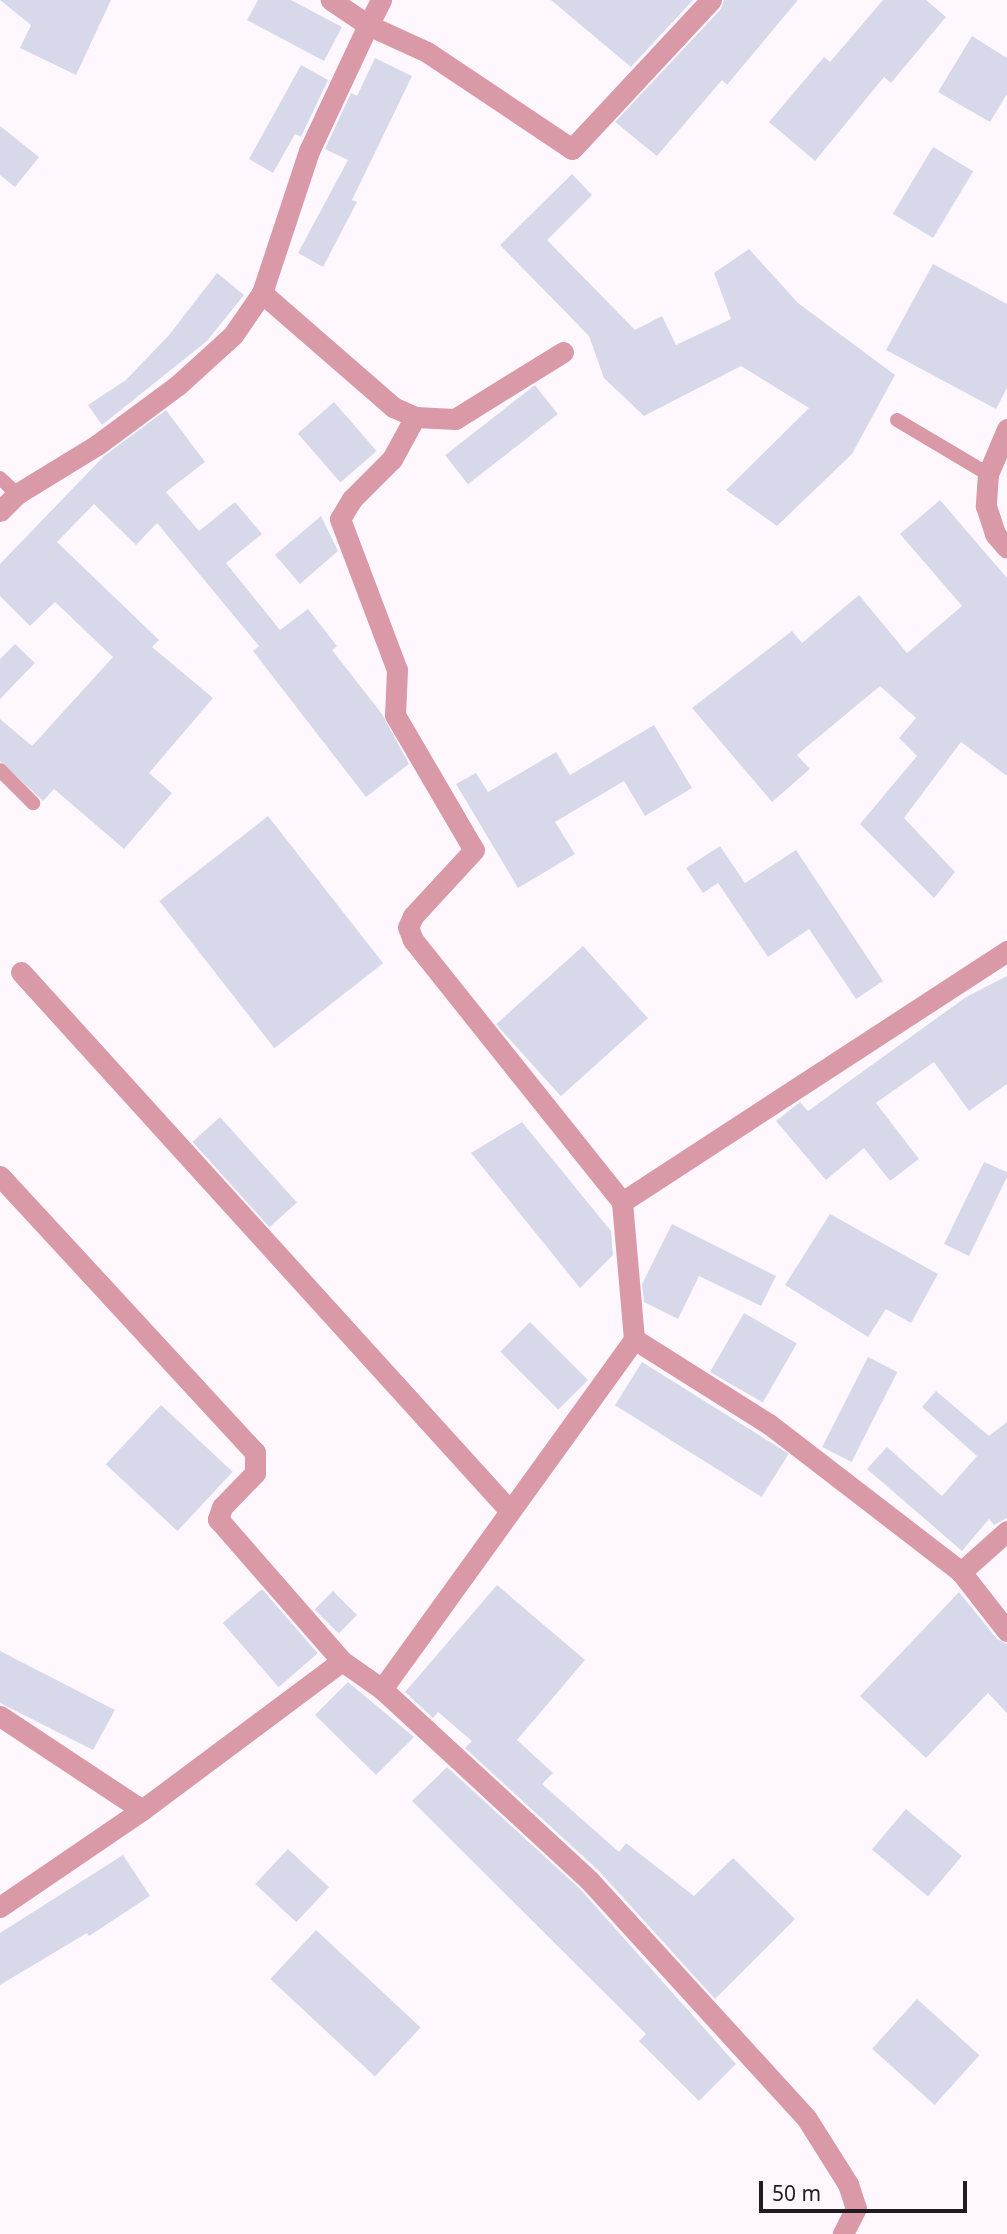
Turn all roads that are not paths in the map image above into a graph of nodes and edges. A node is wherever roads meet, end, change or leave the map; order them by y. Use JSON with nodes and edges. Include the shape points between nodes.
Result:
{"nodes":[{"id":1,"x":331,"y":0,"type":"edge"},
{"id":2,"x":381,"y":0,"type":"edge"},
{"id":3,"x":711,"y":0,"type":"edge"},
{"id":4,"x":368,"y":25,"type":"junction"},
{"id":5,"x":262,"y":293,"type":"junction"},
{"id":6,"x":563,"y":352,"type":"dead end"},
{"id":7,"x":415,"y":417,"type":"junction"},
{"id":8,"x":897,"y":420,"type":"dead end"},
{"id":9,"x":1007,"y":429,"type":"edge"},
{"id":10,"x":988,"y":474,"type":"junction"},
{"id":11,"x":0,"y":478,"type":"edge"},
{"id":12,"x":17,"y":494,"type":"junction"},
{"id":13,"x":0,"y":511,"type":"edge"},
{"id":14,"x":1007,"y":548,"type":"edge"},
{"id":15,"x":0,"y":770,"type":"edge"},
{"id":16,"x":33,"y":803,"type":"dead end"},
{"id":17,"x":1007,"y":951,"type":"edge"},
{"id":18,"x":22,"y":972,"type":"dead end"},
{"id":19,"x":0,"y":1176,"type":"edge"},
{"id":20,"x":622,"y":1202,"type":"junction"},
{"id":21,"x":634,"y":1339,"type":"junction"},
{"id":22,"x":510,"y":1511,"type":"junction"},
{"id":23,"x":1007,"y":1531,"type":"edge"},
{"id":24,"x":961,"y":1572,"type":"junction"},
{"id":25,"x":1007,"y":1630,"type":"edge"},
{"id":26,"x":342,"y":1661,"type":"junction"},
{"id":27,"x":382,"y":1689,"type":"junction"},
{"id":28,"x":0,"y":1716,"type":"edge"},
{"id":29,"x":142,"y":1810,"type":"junction"},
{"id":30,"x":0,"y":1907,"type":"edge"},
{"id":31,"x":843,"y":2234,"type":"edge"}],
"edges":[{"from":1,"to":4,"type":"street"},
{"from":2,"to":4,"type":"street"},
{"from":3,"to":4,"type":"street","via":[[572,149],[427,52]]},
{"from":4,"to":5,"type":"street","via":[[309,151]]},
{"from":5,"to":7,"type":"street","via":[[393,407]]},
{"from":5,"to":12,"type":"street","via":[[233,335],[178,385],[97,445]]},
{"from":6,"to":7,"type":"street","via":[[455,419]]},
{"from":7,"to":20,"type":"street","via":[[392,459],[352,499],[340,519],[397,670],[396,715],[474,850],[412,916],[408,927],[413,940]]},
{"from":8,"to":10,"type":"lane"},
{"from":9,"to":10,"type":"street"},
{"from":10,"to":14,"type":"street","via":[[986,506],[995,534]]},
{"from":11,"to":12,"type":"lane"},
{"from":12,"to":13,"type":"street"},
{"from":15,"to":16,"type":"lane"},
{"from":17,"to":20,"type":"street"},
{"from":18,"to":22,"type":"street"},
{"from":19,"to":26,"type":"street","via":[[255,1452],[255,1473],[222,1507],[218,1519]]},
{"from":20,"to":21,"type":"street"},
{"from":21,"to":22,"type":"street"},
{"from":21,"to":24,"type":"street","via":[[769,1424]]},
{"from":22,"to":27,"type":"street"},
{"from":23,"to":24,"type":"street"},
{"from":24,"to":25,"type":"street"},
{"from":26,"to":27,"type":"street"},
{"from":26,"to":29,"type":"street"},
{"from":27,"to":31,"type":"street","via":[[589,1880],[807,2119],[856,2208]]},
{"from":28,"to":29,"type":"street"},
{"from":29,"to":30,"type":"street"}]}
